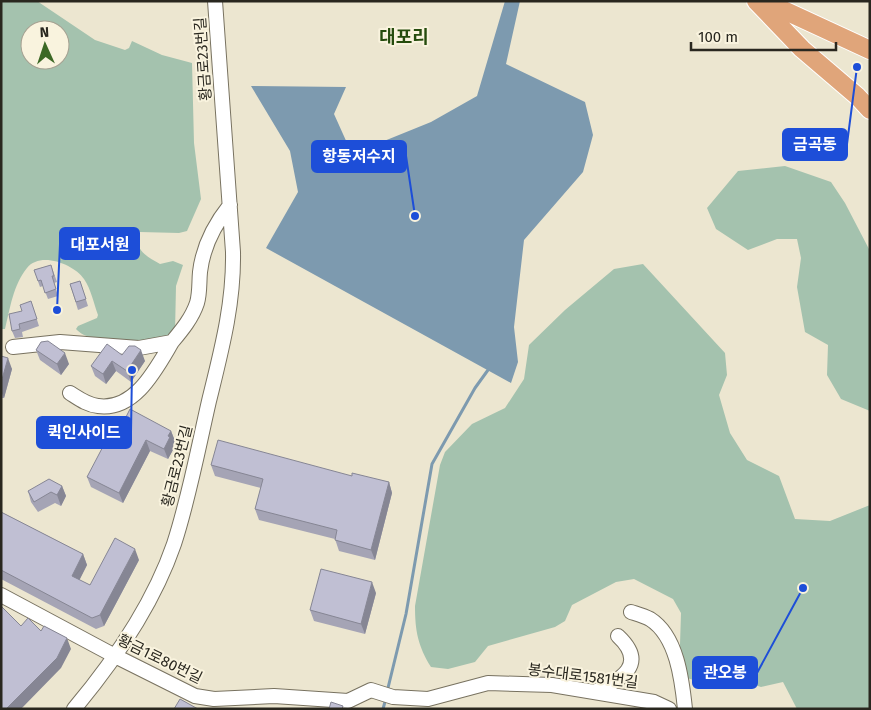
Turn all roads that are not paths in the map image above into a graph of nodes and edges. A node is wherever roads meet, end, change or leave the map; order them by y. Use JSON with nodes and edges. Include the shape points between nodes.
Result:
{"nodes":[{"id":1,"x":215,"y":1,"type":"edge"},
{"id":2,"x":756,"y":1,"type":"edge"},
{"id":3,"x":764,"y":1,"type":"edge"},
{"id":4,"x":870,"y":50,"type":"edge"},
{"id":5,"x":870,"y":110,"type":"edge"},
{"id":6,"x":230,"y":205,"type":"junction"},
{"id":7,"x":172,"y":342,"type":"junction"},
{"id":8,"x":13,"y":347,"type":"dead end"},
{"id":9,"x":70,"y":393,"type":"dead end"},
{"id":10,"x":1,"y":595,"type":"edge"},
{"id":11,"x":631,"y":612,"type":"dead end"},
{"id":12,"x":618,"y":636,"type":"dead end"},
{"id":13,"x":115,"y":656,"type":"junction"},
{"id":14,"x":375,"y":691,"type":"joint"},
{"id":15,"x":594,"y":692,"type":"junction"},
{"id":16,"x":229,"y":698,"type":"junction"},
{"id":17,"x":273,"y":702,"type":"edge"},
{"id":18,"x":417,"y":704,"type":"edge"},
{"id":19,"x":630,"y":704,"type":"edge"},
{"id":20,"x":74,"y":709,"type":"edge"},
{"id":21,"x":248,"y":709,"type":"edge"},
{"id":22,"x":669,"y":709,"type":"edge"},
{"id":23,"x":685,"y":709,"type":"edge"}],
"edges":[{"from":1,"to":6,"type":"street","name":"황금로23번길"},
{"from":2,"to":5,"type":"main road","via":[[802,49]]},
{"from":3,"to":4,"type":"main road"},
{"from":6,"to":7,"type":"street","via":[[214,226],[206,245],[194,310]]},
{"from":6,"to":13,"type":"street","name":"황금로23번길","via":[[232,296],[189,488],[173,545],[155,588]]},
{"from":7,"to":8,"type":"street","via":[[138,348],[60,342]]},
{"from":7,"to":9,"type":"street","via":[[146,383],[122,402],[97,406]]},
{"from":10,"to":13,"type":"street","name":"황금1로80번길"},
{"from":11,"to":23,"type":"street","via":[[650,620],[674,650],[680,668]]},
{"from":12,"to":15,"type":"street","via":[[630,647],[630,665],[621,679]]},
{"from":13,"to":16,"type":"street","name":"황금1로80번길","via":[[195,696]]},
{"from":13,"to":20,"type":"street","name":"황금로23번길"},
{"from":14,"to":17,"type":"street","name":"황금1로80번길","via":[[348,701]]},
{"from":14,"to":18,"type":"street","name":"봉수대로1581번길"},
{"from":15,"to":18,"type":"street","name":"봉수대로1581번길","via":[[552,685],[488,683]]},
{"from":15,"to":19,"type":"street","name":"봉수대로1581번길"},
{"from":16,"to":17,"type":"street","name":"황금1로80번길"},
{"from":16,"to":21,"type":"street"},
{"from":19,"to":22,"type":"street","name":"봉수대로1581번길","via":[[654,702]]}]}
